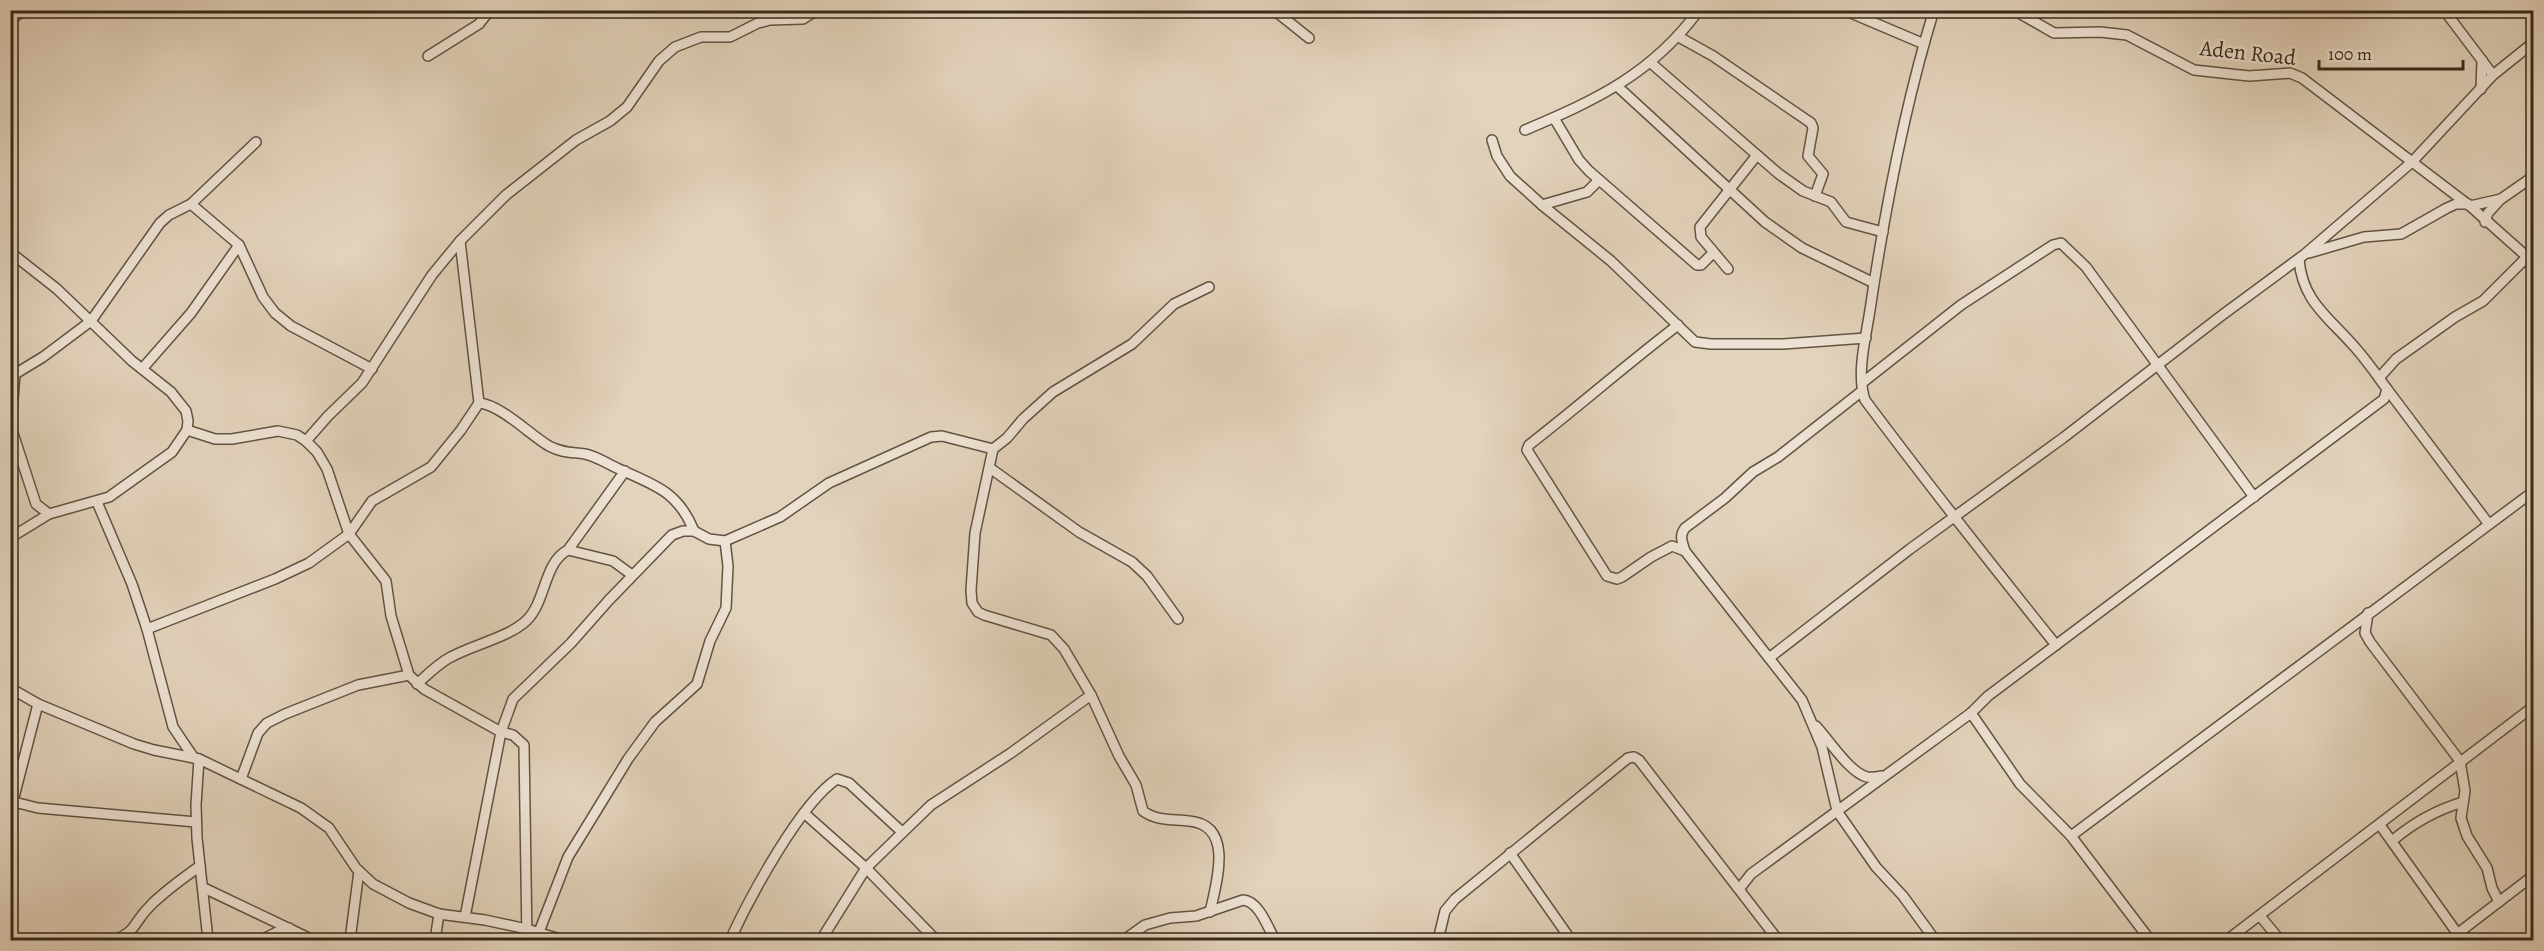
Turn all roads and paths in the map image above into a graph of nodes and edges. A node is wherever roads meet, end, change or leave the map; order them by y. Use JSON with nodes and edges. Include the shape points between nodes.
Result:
{"nodes":[{"id":1,"x":25,"y":10,"type":"edge"},
{"id":2,"x":490,"y":10,"type":"edge"},
{"id":3,"x":817,"y":10,"type":"edge"},
{"id":4,"x":1275,"y":10,"type":"edge"},
{"id":5,"x":1699,"y":10,"type":"edge"},
{"id":6,"x":1844,"y":10,"type":"edge"},
{"id":7,"x":1934,"y":10,"type":"edge"},
{"id":8,"x":2014,"y":10,"type":"edge"},
{"id":9,"x":2444,"y":10,"type":"edge"},
{"id":10,"x":10,"y":20,"type":"edge"},
{"id":11,"x":1679,"y":37,"type":"junction"},
{"id":12,"x":1309,"y":39,"type":"dead end"},
{"id":13,"x":2534,"y":42,"type":"edge"},
{"id":14,"x":1924,"y":44,"type":"junction"},
{"id":15,"x":428,"y":56,"type":"dead end"},
{"id":16,"x":2482,"y":60,"type":"junction"},
{"id":17,"x":1651,"y":63,"type":"junction"},
{"id":18,"x":2493,"y":75,"type":"junction"},
{"id":19,"x":1617,"y":86,"type":"junction"},
{"id":20,"x":2481,"y":89,"type":"junction"},
{"id":21,"x":1554,"y":118,"type":"junction"},
{"id":22,"x":1525,"y":130,"type":"dead end"},
{"id":23,"x":1492,"y":140,"type":"dead end"},
{"id":24,"x":256,"y":142,"type":"dead end"},
{"id":25,"x":1757,"y":155,"type":"junction"},
{"id":26,"x":2412,"y":162,"type":"junction"},
{"id":27,"x":2534,"y":176,"type":"edge"},
{"id":28,"x":1599,"y":180,"type":"junction"},
{"id":29,"x":1728,"y":191,"type":"junction"},
{"id":30,"x":1815,"y":196,"type":"junction"},
{"id":31,"x":2501,"y":199,"type":"junction"},
{"id":32,"x":191,"y":204,"type":"junction"},
{"id":33,"x":1542,"y":205,"type":"junction"},
{"id":34,"x":2469,"y":205,"type":"junction"},
{"id":35,"x":2486,"y":222,"type":"junction"},
{"id":36,"x":1883,"y":232,"type":"junction"},
{"id":37,"x":460,"y":241,"type":"junction"},
{"id":38,"x":239,"y":245,"type":"junction"},
{"id":39,"x":10,"y":252,"type":"edge"},
{"id":40,"x":1713,"y":253,"type":"junction"},
{"id":41,"x":2302,"y":257,"type":"junction"},
{"id":42,"x":2530,"y":260,"type":"edge"},
{"id":43,"x":1728,"y":269,"type":"dead end"},
{"id":44,"x":1874,"y":283,"type":"junction"},
{"id":45,"x":1209,"y":287,"type":"dead end"},
{"id":46,"x":91,"y":321,"type":"junction"},
{"id":47,"x":1678,"y":325,"type":"junction"},
{"id":48,"x":1866,"y":338,"type":"junction"},
{"id":49,"x":2158,"y":364,"type":"junction"},
{"id":50,"x":142,"y":369,"type":"junction"},
{"id":51,"x":372,"y":369,"type":"junction"},
{"id":52,"x":13,"y":376,"type":"edge"},
{"id":53,"x":2379,"y":378,"type":"junction"},
{"id":54,"x":1862,"y":387,"type":"junction"},
{"id":55,"x":2387,"y":390,"type":"junction"},
{"id":56,"x":479,"y":403,"type":"junction"},
{"id":57,"x":11,"y":424,"type":"edge"},
{"id":58,"x":187,"y":430,"type":"junction"},
{"id":59,"x":306,"y":441,"type":"junction"},
{"id":60,"x":993,"y":449,"type":"junction"},
{"id":61,"x":990,"y":468,"type":"junction"},
{"id":62,"x":625,"y":471,"type":"junction"},
{"id":63,"x":2534,"y":491,"type":"edge"},
{"id":64,"x":2254,"y":497,"type":"junction"},
{"id":65,"x":97,"y":502,"type":"junction"},
{"id":66,"x":36,"y":504,"type":"junction"},
{"id":67,"x":49,"y":514,"type":"junction"},
{"id":68,"x":1954,"y":518,"type":"junction"},
{"id":69,"x":2488,"y":523,"type":"junction"},
{"id":70,"x":30,"y":524,"type":"junction"},
{"id":71,"x":694,"y":531,"type":"junction"},
{"id":72,"x":349,"y":534,"type":"junction"},
{"id":73,"x":10,"y":538,"type":"edge"},
{"id":74,"x":725,"y":541,"type":"junction"},
{"id":75,"x":568,"y":550,"type":"junction"},
{"id":76,"x":1685,"y":551,"type":"junction"},
{"id":77,"x":632,"y":575,"type":"junction"},
{"id":78,"x":2368,"y":613,"type":"junction"},
{"id":79,"x":1178,"y":620,"type":"dead end"},
{"id":80,"x":147,"y":629,"type":"junction"},
{"id":81,"x":2056,"y":645,"type":"junction"},
{"id":82,"x":1769,"y":658,"type":"junction"},
{"id":83,"x":409,"y":675,"type":"junction"},
{"id":84,"x":417,"y":684,"type":"junction"},
{"id":85,"x":10,"y":688,"type":"edge"},
{"id":86,"x":1091,"y":695,"type":"junction"},
{"id":87,"x":38,"y":704,"type":"junction"},
{"id":88,"x":2534,"y":706,"type":"edge"},
{"id":89,"x":1971,"y":713,"type":"junction"},
{"id":90,"x":1810,"y":718,"type":"junction"},
{"id":91,"x":501,"y":732,"type":"junction"},
{"id":92,"x":196,"y":758,"type":"junction"},
{"id":93,"x":2460,"y":762,"type":"junction"},
{"id":94,"x":1882,"y":776,"type":"junction"},
{"id":95,"x":241,"y":778,"type":"junction"},
{"id":96,"x":12,"y":801,"type":"edge"},
{"id":97,"x":2463,"y":802,"type":"junction"},
{"id":98,"x":1837,"y":811,"type":"junction"},
{"id":99,"x":804,"y":813,"type":"junction"},
{"id":100,"x":196,"y":822,"type":"junction"},
{"id":101,"x":2380,"y":825,"type":"junction"},
{"id":102,"x":902,"y":832,"type":"junction"},
{"id":103,"x":2071,"y":836,"type":"junction"},
{"id":104,"x":2392,"y":841,"type":"junction"},
{"id":105,"x":1510,"y":853,"type":"junction"},
{"id":106,"x":200,"y":866,"type":"junction"},
{"id":107,"x":866,"y":868,"type":"junction"},
{"id":108,"x":359,"y":871,"type":"junction"},
{"id":109,"x":2534,"y":875,"type":"edge"},
{"id":110,"x":204,"y":888,"type":"junction"},
{"id":111,"x":1740,"y":888,"type":"junction"},
{"id":112,"x":2499,"y":902,"type":"junction"},
{"id":113,"x":1210,"y":912,"type":"junction"},
{"id":114,"x":439,"y":914,"type":"junction"},
{"id":115,"x":2260,"y":916,"type":"junction"},
{"id":116,"x":465,"y":917,"type":"junction"},
{"id":117,"x":289,"y":928,"type":"junction"},
{"id":118,"x":539,"y":932,"type":"junction"},
{"id":119,"x":526,"y":937,"type":"edge"},
{"id":120,"x":2459,"y":937,"type":"edge"},
{"id":121,"x":114,"y":940,"type":"edge"},
{"id":122,"x":208,"y":940,"type":"edge"},
{"id":123,"x":261,"y":940,"type":"edge"},
{"id":124,"x":313,"y":940,"type":"edge"},
{"id":125,"x":350,"y":940,"type":"edge"},
{"id":126,"x":435,"y":940,"type":"edge"},
{"id":127,"x":563,"y":940,"type":"edge"},
{"id":128,"x":730,"y":940,"type":"edge"},
{"id":129,"x":821,"y":940,"type":"edge"},
{"id":130,"x":936,"y":940,"type":"edge"},
{"id":131,"x":1124,"y":940,"type":"edge"},
{"id":132,"x":1275,"y":940,"type":"edge"},
{"id":133,"x":1438,"y":940,"type":"edge"},
{"id":134,"x":1571,"y":940,"type":"edge"},
{"id":135,"x":1778,"y":940,"type":"edge"},
{"id":136,"x":1935,"y":940,"type":"edge"},
{"id":137,"x":2150,"y":940,"type":"edge"},
{"id":138,"x":2227,"y":940,"type":"edge"},
{"id":139,"x":2280,"y":940,"type":"edge"}],
"edges":[{"from":1,"to":10,"type":"street"},
{"from":2,"to":15,"type":"street","via":[[479,24]]},
{"from":3,"to":37,"type":"street","via":[[803,19],[764,22],[730,37],[701,36],[675,47],[659,61],[627,107],[576,140],[506,195]]},
{"from":4,"to":12,"type":"street"},
{"from":5,"to":11,"type":"street"},
{"from":6,"to":14,"type":"street"},
{"from":7,"to":14,"type":"street"},
{"from":8,"to":26,"type":"street","name":"Aden Road","via":[[2054,33],[2127,35],[2194,70],[2249,76],[2290,73],[2302,78]]},
{"from":9,"to":16,"type":"street"},
{"from":11,"to":17,"type":"street"},
{"from":11,"to":30,"type":"street","via":[[1810,123],[1813,128],[1808,156],[1823,174]]},
{"from":13,"to":18,"type":"street"},
{"from":14,"to":36,"type":"street","via":[[1904,119]]},
{"from":16,"to":18,"type":"street"},
{"from":16,"to":20,"type":"street"},
{"from":17,"to":19,"type":"street"},
{"from":17,"to":25,"type":"street"},
{"from":18,"to":20,"type":"street"},
{"from":19,"to":21,"type":"street"},
{"from":19,"to":29,"type":"street"},
{"from":20,"to":26,"type":"street"},
{"from":21,"to":22,"type":"street"},
{"from":21,"to":28,"type":"street","via":[[1579,160]]},
{"from":23,"to":33,"type":"street","via":[[1510,176]]},
{"from":24,"to":32,"type":"street"},
{"from":25,"to":29,"type":"street"},
{"from":25,"to":30,"type":"street"},
{"from":26,"to":34,"type":"street","name":"Aden Road"},
{"from":26,"to":41,"type":"street"},
{"from":27,"to":31,"type":"street"},
{"from":28,"to":33,"type":"street","via":[[1584,194]]},
{"from":28,"to":40,"type":"street","via":[[1696,265]]},
{"from":29,"to":40,"type":"street","via":[[1700,227],[1701,237]]},
{"from":29,"to":44,"type":"street","via":[[1786,238]]},
{"from":30,"to":36,"type":"street","via":[[1832,202],[1846,222]]},
{"from":31,"to":34,"type":"street"},
{"from":31,"to":35,"type":"street","via":[[2488,213]]},
{"from":32,"to":38,"type":"street"},
{"from":32,"to":46,"type":"street","via":[[160,223]]},
{"from":33,"to":47,"type":"street","via":[[1611,261]]},
{"from":34,"to":35,"type":"street","name":"Aden Road"},
{"from":34,"to":41,"type":"street","via":[[2456,204],[2401,234],[2364,237]]},
{"from":35,"to":42,"type":"street","name":"Aden Road"},
{"from":36,"to":44,"type":"street"},
{"from":37,"to":51,"type":"street","via":[[432,275]]},
{"from":37,"to":56,"type":"street"},
{"from":38,"to":50,"type":"street","via":[[191,313]]},
{"from":38,"to":51,"type":"street","via":[[263,297],[275,313],[308,336]]},
{"from":39,"to":46,"type":"street"},
{"from":40,"to":43,"type":"street"},
{"from":41,"to":49,"type":"street"},
{"from":41,"to":53,"type":"street","via":[[2300,275],[2305,290]]},
{"from":42,"to":53,"type":"street","via":[[2483,301],[2396,358]]},
{"from":44,"to":48,"type":"street"},
{"from":45,"to":60,"type":"street","via":[[1174,304],[1132,344],[1053,392]]},
{"from":46,"to":50,"type":"street"},
{"from":46,"to":52,"type":"street"},
{"from":47,"to":48,"type":"street","via":[[1695,342],[1711,344]]},
{"from":47,"to":76,"type":"street","via":[[1527,450],[1607,576],[1622,577],[1672,546]]},
{"from":48,"to":54,"type":"street"},
{"from":49,"to":54,"type":"street","via":[[2086,267],[2068,248],[2057,243],[1961,305]]},
{"from":49,"to":64,"type":"street"},
{"from":49,"to":68,"type":"street"},
{"from":50,"to":58,"type":"street","via":[[181,402],[186,411]]},
{"from":51,"to":59,"type":"street"},
{"from":52,"to":57,"type":"street"},
{"from":53,"to":55,"type":"street"},
{"from":54,"to":68,"type":"street","via":[[1865,400]]},
{"from":54,"to":76,"type":"street","via":[[1778,458],[1753,472],[1685,528],[1681,533]]},
{"from":55,"to":64,"type":"street","via":[[2384,399]]},
{"from":55,"to":69,"type":"street"},
{"from":56,"to":62,"type":"street","via":[[505,414],[550,446],[566,453],[587,454]]},
{"from":56,"to":72,"type":"street","via":[[430,467],[372,501]]},
{"from":57,"to":66,"type":"street"},
{"from":58,"to":59,"type":"street","via":[[215,440],[279,431]]},
{"from":58,"to":65,"type":"street","via":[[172,452],[131,483]]},
{"from":59,"to":72,"type":"street","via":[[327,469]]},
{"from":60,"to":61,"type":"street"},
{"from":60,"to":74,"type":"street","via":[[942,436],[914,443],[829,483],[780,517]]},
{"from":61,"to":79,"type":"street","via":[[1085,537],[1132,562],[1147,576]]},
{"from":61,"to":86,"type":"street","via":[[975,533],[972,603],[984,615],[1051,635],[1059,641]]},
{"from":62,"to":71,"type":"street","via":[[649,480],[672,497]]},
{"from":62,"to":75,"type":"street"},
{"from":63,"to":69,"type":"street"},
{"from":64,"to":81,"type":"street"},
{"from":65,"to":67,"type":"street"},
{"from":65,"to":80,"type":"street"},
{"from":66,"to":67,"type":"street"},
{"from":66,"to":70,"type":"street"},
{"from":67,"to":70,"type":"street"},
{"from":68,"to":81,"type":"street"},
{"from":68,"to":82,"type":"street"},
{"from":69,"to":78,"type":"street"},
{"from":70,"to":73,"type":"street"},
{"from":71,"to":74,"type":"street","via":[[709,539]]},
{"from":71,"to":77,"type":"street","via":[[672,535]]},
{"from":72,"to":80,"type":"street","via":[[309,563],[275,579]]},
{"from":72,"to":83,"type":"street","via":[[386,581],[391,616]]},
{"from":74,"to":118,"type":"street","via":[[726,608],[710,641],[697,684],[656,722],[628,759],[575,843]]},
{"from":75,"to":77,"type":"street","via":[[613,561]]},
{"from":75,"to":84,"type":"street","via":[[556,562],[532,616],[521,626],[447,659]]},
{"from":76,"to":82,"type":"street"},
{"from":77,"to":91,"type":"street","via":[[571,643],[513,699]]},
{"from":78,"to":93,"type":"street","via":[[2366,633],[2370,642]]},
{"from":78,"to":103,"type":"street"},
{"from":80,"to":92,"type":"street","via":[[173,727]]},
{"from":81,"to":89,"type":"street"},
{"from":82,"to":90,"type":"street","via":[[1802,700]]},
{"from":83,"to":84,"type":"street"},
{"from":83,"to":95,"type":"street","via":[[358,686],[267,723],[258,733]]},
{"from":84,"to":91,"type":"street"},
{"from":85,"to":87,"type":"street"},
{"from":86,"to":102,"type":"street","via":[[939,799]]},
{"from":86,"to":113,"type":"street","via":[[1136,785],[1143,811],[1157,818],[1202,825],[1216,840],[1220,853]]},
{"from":87,"to":92,"type":"street","via":[[144,747]]},
{"from":87,"to":96,"type":"street"},
{"from":88,"to":93,"type":"street"},
{"from":89,"to":94,"type":"street"},
{"from":89,"to":103,"type":"street","via":[[2020,784]]},
{"from":90,"to":94,"type":"street","via":[[1853,768],[1869,777]]},
{"from":90,"to":98,"type":"street","via":[[1822,747]]},
{"from":91,"to":116,"type":"street"},
{"from":91,"to":119,"type":"street","via":[[520,739],[525,751]]},
{"from":92,"to":95,"type":"street"},
{"from":92,"to":100,"type":"street"},
{"from":93,"to":97,"type":"street","via":[[2465,778]]},
{"from":93,"to":101,"type":"street"},
{"from":94,"to":98,"type":"street"},
{"from":95,"to":108,"type":"street","via":[[320,819]]},
{"from":96,"to":100,"type":"street","via":[[46,809]]},
{"from":97,"to":104,"type":"street","via":[[2427,816]]},
{"from":97,"to":112,"type":"street","via":[[2467,836],[2487,868]]},
{"from":98,"to":111,"type":"street","via":[[1752,874]]},
{"from":98,"to":136,"type":"street"},
{"from":99,"to":102,"type":"street","via":[[831,783],[843,779]]},
{"from":99,"to":107,"type":"street"},
{"from":99,"to":128,"type":"street","via":[[755,891]]},
{"from":100,"to":106,"type":"street"},
{"from":101,"to":104,"type":"street"},
{"from":101,"to":115,"type":"street"},
{"from":102,"to":107,"type":"street"},
{"from":103,"to":137,"type":"street"},
{"from":104,"to":120,"type":"street"},
{"from":105,"to":111,"type":"street","via":[[1634,757]]},
{"from":105,"to":133,"type":"street","via":[[1445,911]]},
{"from":105,"to":134,"type":"street"},
{"from":106,"to":110,"type":"street"},
{"from":106,"to":121,"type":"street","via":[[151,905],[130,934]]},
{"from":107,"to":129,"type":"street"},
{"from":107,"to":130,"type":"street"},
{"from":108,"to":114,"type":"street","via":[[389,893]]},
{"from":108,"to":125,"type":"street"},
{"from":109,"to":112,"type":"street"},
{"from":110,"to":117,"type":"street"},
{"from":110,"to":122,"type":"street"},
{"from":111,"to":135,"type":"street"},
{"from":112,"to":120,"type":"street"},
{"from":113,"to":131,"type":"street","via":[[1145,925]]},
{"from":113,"to":132,"type":"street","via":[[1248,900]]},
{"from":114,"to":116,"type":"street"},
{"from":114,"to":126,"type":"street"},
{"from":115,"to":138,"type":"street"},
{"from":115,"to":139,"type":"street"},
{"from":116,"to":119,"type":"street"},
{"from":117,"to":123,"type":"street"},
{"from":117,"to":124,"type":"street"},
{"from":118,"to":119,"type":"street"},
{"from":118,"to":127,"type":"street"}]}
